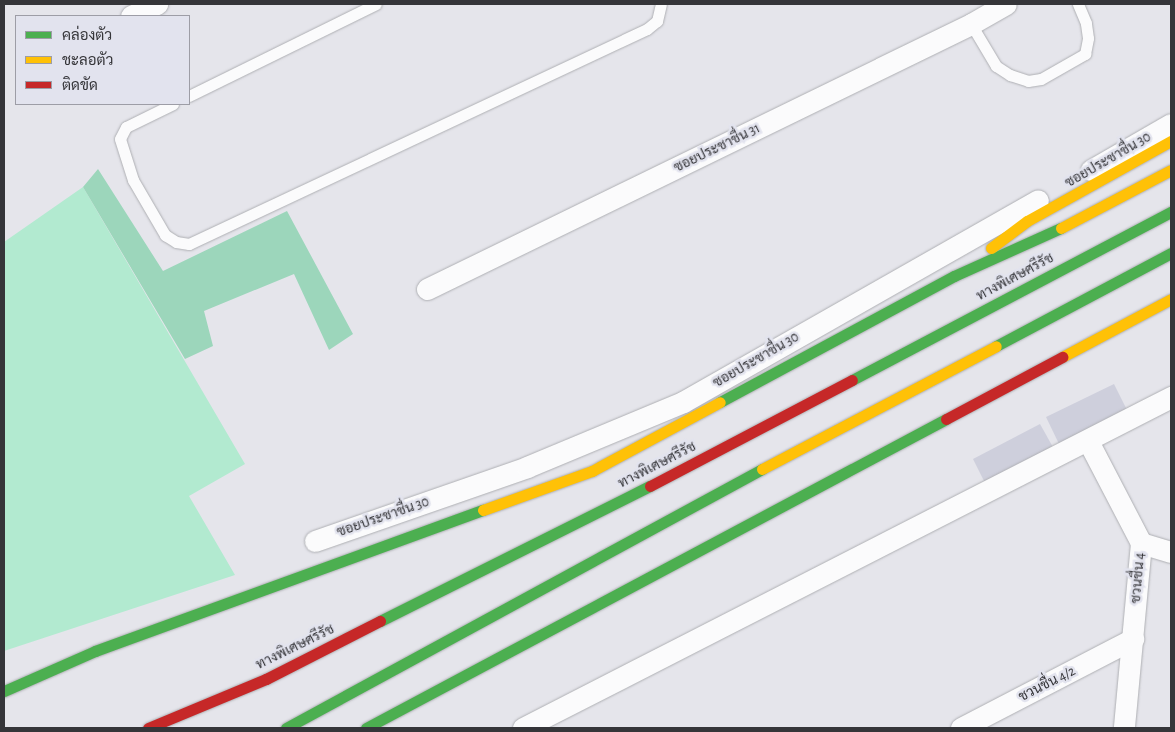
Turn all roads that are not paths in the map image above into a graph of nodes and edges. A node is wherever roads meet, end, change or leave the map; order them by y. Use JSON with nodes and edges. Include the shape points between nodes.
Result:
{"nodes":[{"id":1,"x":157,"y":4,"type":"edge"},
{"id":2,"x":376,"y":4,"type":"edge"},
{"id":3,"x":662,"y":4,"type":"edge"},
{"id":4,"x":1006,"y":4,"type":"edge"},
{"id":5,"x":1078,"y":4,"type":"edge"},
{"id":6,"x":133,"y":15,"type":"edge"},
{"id":7,"x":971,"y":24,"type":"junction"},
{"id":8,"x":190,"y":96,"type":"edge"},
{"id":9,"x":171,"y":105,"type":"edge"},
{"id":10,"x":1171,"y":124,"type":"edge"},
{"id":11,"x":1171,"y":141,"type":"edge"},
{"id":12,"x":1171,"y":170,"type":"edge"},
{"id":13,"x":1171,"y":212,"type":"edge"},
{"id":14,"x":1171,"y":253,"type":"edge"},
{"id":15,"x":954,"y":276,"type":"junction"},
{"id":16,"x":427,"y":289,"type":"dead end"},
{"id":17,"x":1171,"y":299,"type":"edge"},
{"id":18,"x":1171,"y":397,"type":"edge"},
{"id":19,"x":1088,"y":441,"type":"junction"},
{"id":20,"x":315,"y":541,"type":"dead end"},
{"id":21,"x":1141,"y":543,"type":"junction"},
{"id":22,"x":1171,"y":552,"type":"edge"},
{"id":23,"x":458,"y":634,"type":"junction"},
{"id":24,"x":1133,"y":639,"type":"junction"},
{"id":25,"x":423,"y":667,"type":"dead end"},
{"id":26,"x":4,"y":691,"type":"edge"},
{"id":27,"x":389,"y":701,"type":"dead end"},
{"id":28,"x":148,"y":728,"type":"edge"},
{"id":29,"x":286,"y":728,"type":"edge"},
{"id":30,"x":362,"y":728,"type":"edge"},
{"id":31,"x":366,"y":728,"type":"edge"},
{"id":32,"x":523,"y":728,"type":"edge"},
{"id":33,"x":960,"y":728,"type":"edge"},
{"id":34,"x":1130,"y":728,"type":"edge"}],
"edges":[{"from":1,"to":6,"type":"street"},
{"from":2,"to":8,"type":"lane"},
{"from":3,"to":9,"type":"lane","via":[[657,21],[647,29],[189,244],[176,242],[165,235],[133,180],[120,139],[126,127]]},
{"from":4,"to":7,"type":"street","name":"ซอยประชาชื่น 31"},
{"from":5,"to":7,"type":"lane","via":[[1086,23],[1085,54],[1041,79],[1028,81],[996,66]]},
{"from":7,"to":16,"type":"street","name":"ซอยประชาชื่น 31"},
{"from":10,"to":20,"type":"street","name":"ซอยประชาชื่น 30","via":[[683,402],[527,467]]},
{"from":11,"to":15,"type":"highway","via":[[1027,221]]},
{"from":12,"to":15,"type":"highway","via":[[1039,239]]},
{"from":13,"to":28,"type":"highway","name":"ทางพิเศษศรีรัช","via":[[670,476],[266,679]]},
{"from":14,"to":23,"type":"highway"},
{"from":15,"to":26,"type":"highway","via":[[592,471],[94,651]]},
{"from":17,"to":31,"type":"highway"},
{"from":18,"to":19,"type":"street"},
{"from":19,"to":21,"type":"street","name":"ชวนชื่น 4"},
{"from":19,"to":32,"type":"street"},
{"from":21,"to":22,"type":"street"},
{"from":21,"to":24,"type":"street","name":"ชวนชื่น 4"},
{"from":23,"to":25,"type":"highway"},
{"from":23,"to":29,"type":"highway"},
{"from":24,"to":33,"type":"street","name":"ชวนชื่น 4/2"},
{"from":24,"to":34,"type":"street","name":"ชวนชื่น 4"},
{"from":27,"to":30,"type":"highway"}]}
